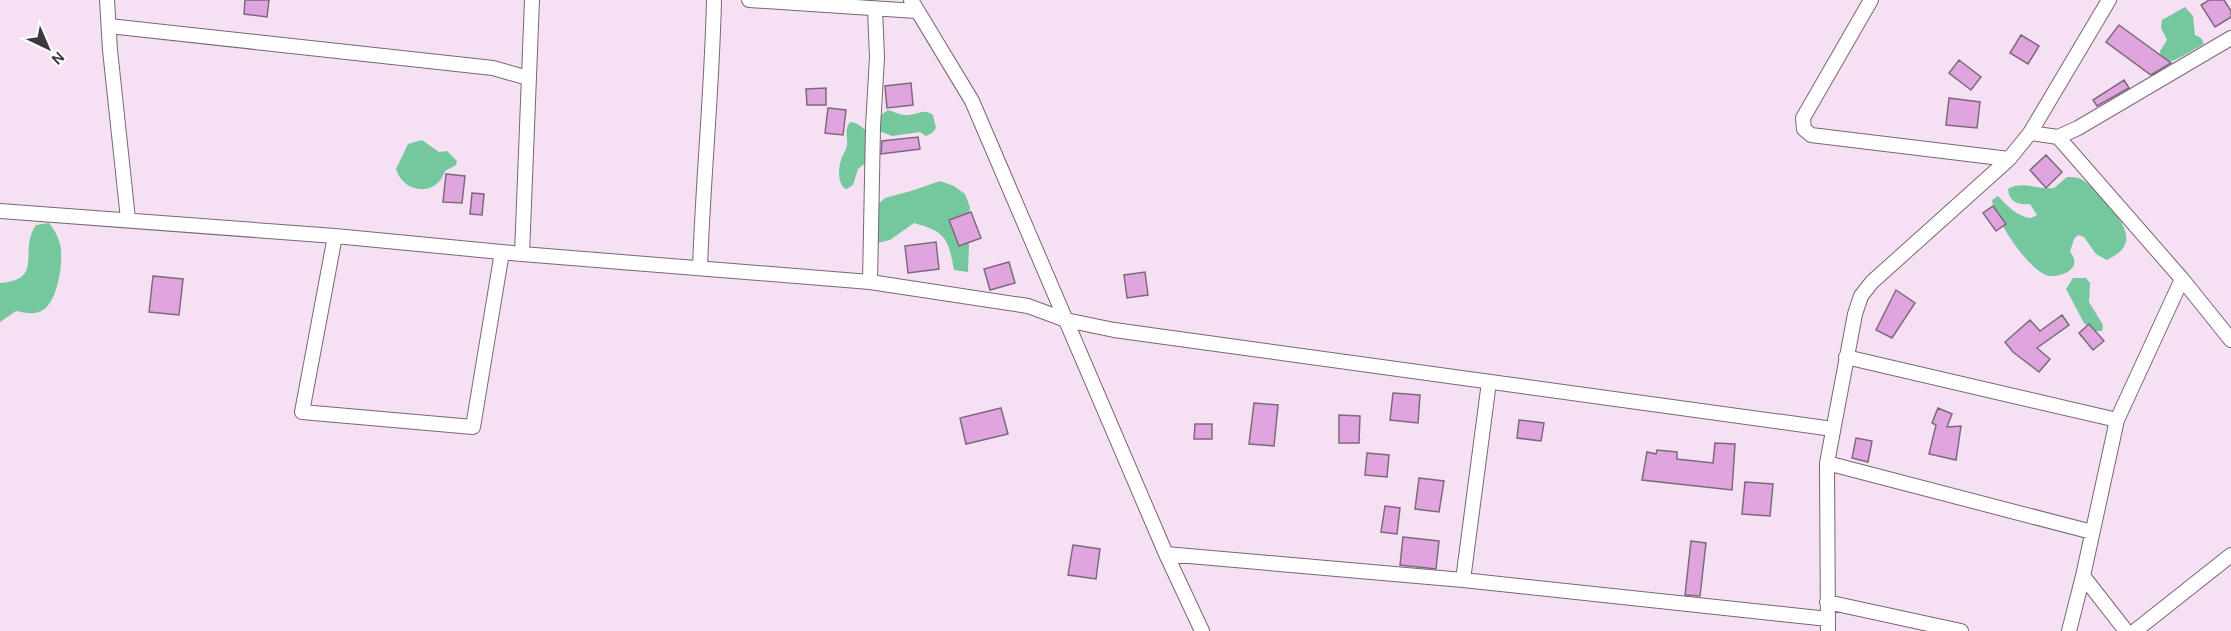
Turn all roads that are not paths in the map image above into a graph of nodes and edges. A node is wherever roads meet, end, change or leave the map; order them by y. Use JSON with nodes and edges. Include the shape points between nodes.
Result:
{"nodes":[{"id":1,"x":107,"y":0,"type":"edge"},
{"id":2,"x":532,"y":0,"type":"edge"},
{"id":3,"x":714,"y":0,"type":"edge"},
{"id":4,"x":749,"y":0,"type":"edge"},
{"id":5,"x":1871,"y":0,"type":"edge"},
{"id":6,"x":2109,"y":0,"type":"edge"},
{"id":7,"x":914,"y":6,"type":"edge"},
{"id":8,"x":875,"y":9,"type":"junction"},
{"id":9,"x":110,"y":26,"type":"junction"},
{"id":10,"x":2231,"y":38,"type":"edge"},
{"id":11,"x":528,"y":78,"type":"junction"},
{"id":12,"x":2030,"y":133,"type":"junction"},
{"id":13,"x":2058,"y":137,"type":"junction"},
{"id":14,"x":2009,"y":159,"type":"junction"},
{"id":15,"x":0,"y":211,"type":"edge"},
{"id":16,"x":128,"y":219,"type":"junction"},
{"id":17,"x":335,"y":236,"type":"junction"},
{"id":18,"x":502,"y":252,"type":"junction"},
{"id":19,"x":522,"y":254,"type":"junction"},
{"id":20,"x":700,"y":268,"type":"junction"},
{"id":21,"x":2182,"y":279,"type":"junction"},
{"id":22,"x":870,"y":282,"type":"junction"},
{"id":23,"x":1066,"y":320,"type":"junction"},
{"id":24,"x":2231,"y":340,"type":"edge"},
{"id":25,"x":1846,"y":357,"type":"junction"},
{"id":26,"x":1489,"y":382,"type":"junction"},
{"id":27,"x":2116,"y":420,"type":"junction"},
{"id":28,"x":1833,"y":429,"type":"junction"},
{"id":29,"x":1827,"y":464,"type":"junction"},
{"id":30,"x":2092,"y":532,"type":"junction"},
{"id":31,"x":1166,"y":554,"type":"junction"},
{"id":32,"x":2231,"y":555,"type":"edge"},
{"id":33,"x":2083,"y":576,"type":"junction"},
{"id":34,"x":1463,"y":580,"type":"junction"},
{"id":35,"x":1827,"y":602,"type":"junction"},
{"id":36,"x":1828,"y":625,"type":"edge"},
{"id":37,"x":1202,"y":631,"type":"edge"},
{"id":38,"x":1961,"y":631,"type":"edge"},
{"id":39,"x":2069,"y":631,"type":"edge"},
{"id":40,"x":2126,"y":631,"type":"edge"},
{"id":41,"x":2135,"y":631,"type":"edge"}],
"edges":[{"from":1,"to":9,"type":"street"},
{"from":2,"to":11,"type":"street"},
{"from":3,"to":20,"type":"street"},
{"from":4,"to":8,"type":"street"},
{"from":5,"to":14,"type":"street","via":[[1803,118],[1804,129],[1812,135]]},
{"from":6,"to":12,"type":"street"},
{"from":7,"to":8,"type":"street"},
{"from":7,"to":23,"type":"street","via":[[972,101]]},
{"from":8,"to":22,"type":"street"},
{"from":9,"to":11,"type":"street","via":[[493,68]]},
{"from":9,"to":16,"type":"street"},
{"from":10,"to":13,"type":"street"},
{"from":11,"to":19,"type":"street"},
{"from":12,"to":13,"type":"street"},
{"from":12,"to":14,"type":"street"},
{"from":13,"to":21,"type":"street"},
{"from":14,"to":25,"type":"street","via":[[1872,282],[1861,296]]},
{"from":15,"to":16,"type":"street"},
{"from":16,"to":17,"type":"street"},
{"from":17,"to":18,"type":"street"},
{"from":17,"to":18,"type":"street","via":[[302,411],[473,427]]},
{"from":18,"to":19,"type":"street"},
{"from":19,"to":20,"type":"street"},
{"from":20,"to":22,"type":"street"},
{"from":21,"to":24,"type":"street"},
{"from":21,"to":27,"type":"street"},
{"from":22,"to":23,"type":"street","via":[[1028,306]]},
{"from":23,"to":26,"type":"street"},
{"from":23,"to":31,"type":"street"},
{"from":25,"to":27,"type":"street"},
{"from":25,"to":28,"type":"street"},
{"from":26,"to":28,"type":"street"},
{"from":26,"to":34,"type":"street"},
{"from":27,"to":30,"type":"street"},
{"from":28,"to":29,"type":"street"},
{"from":29,"to":30,"type":"street"},
{"from":29,"to":35,"type":"street"},
{"from":30,"to":33,"type":"street"},
{"from":31,"to":34,"type":"street"},
{"from":31,"to":37,"type":"street"},
{"from":32,"to":41,"type":"street"},
{"from":33,"to":39,"type":"street"},
{"from":33,"to":40,"type":"street"},
{"from":34,"to":36,"type":"street"},
{"from":35,"to":36,"type":"street"},
{"from":35,"to":38,"type":"street"}]}
